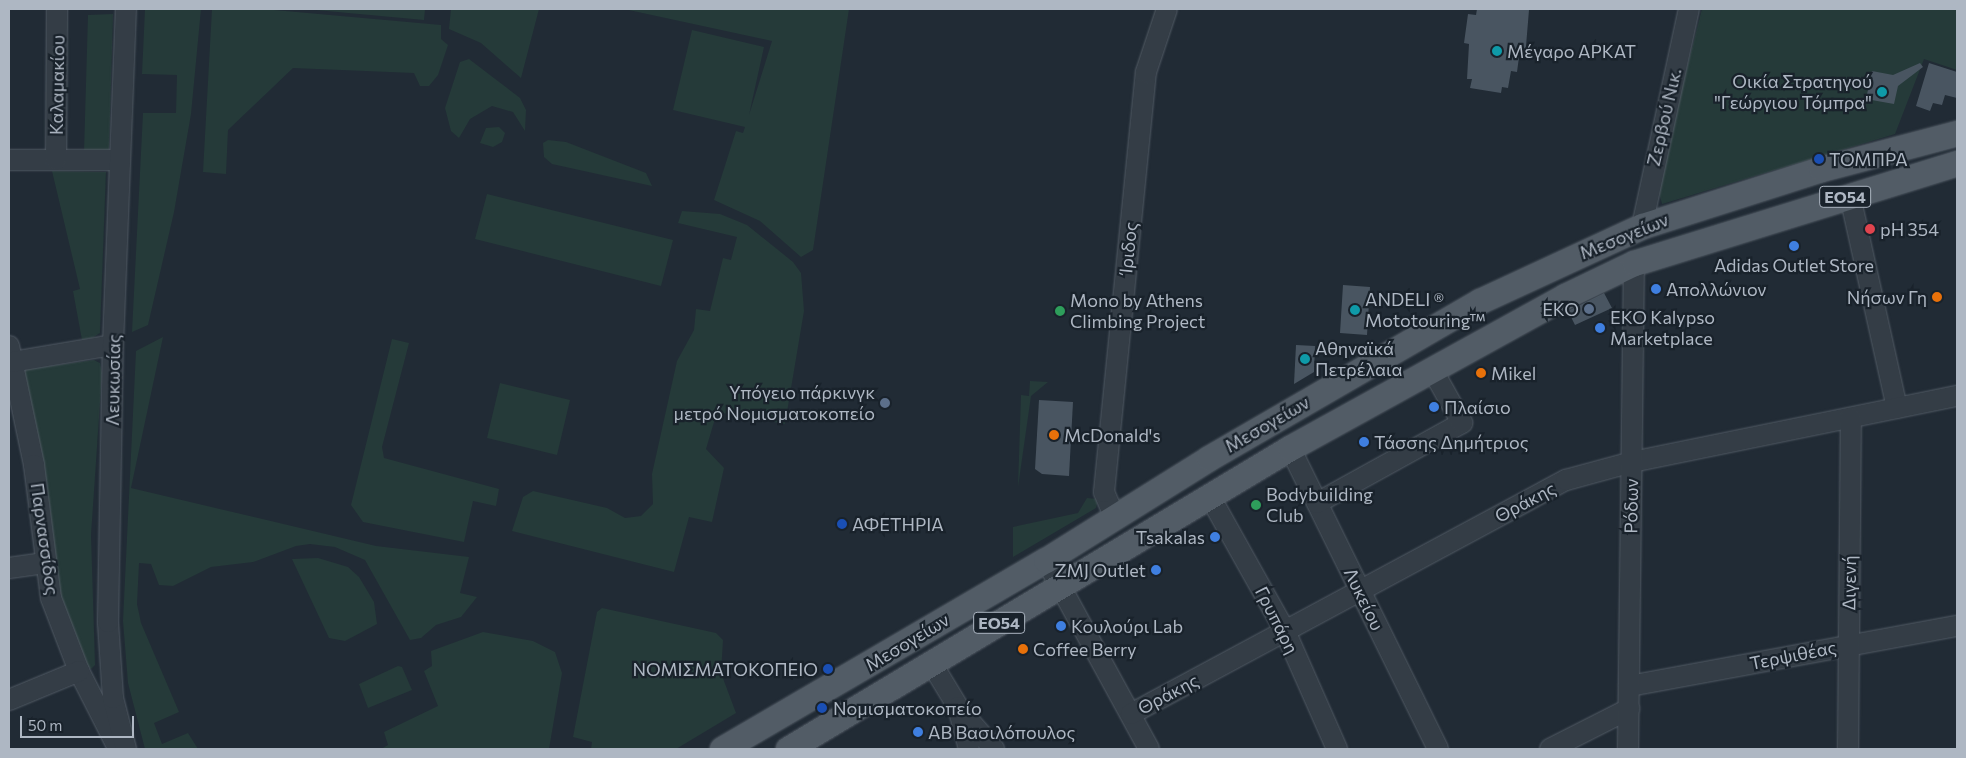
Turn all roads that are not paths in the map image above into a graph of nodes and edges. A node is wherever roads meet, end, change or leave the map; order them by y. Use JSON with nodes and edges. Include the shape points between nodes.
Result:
{"nodes":[{"id":1,"x":57,"y":9,"type":"edge"},
{"id":2,"x":126,"y":9,"type":"edge"},
{"id":3,"x":1167,"y":9,"type":"edge"},
{"id":4,"x":1689,"y":9,"type":"edge"},
{"id":5,"x":1957,"y":133,"type":"edge"},
{"id":6,"x":9,"y":160,"type":"edge"},
{"id":7,"x":56,"y":160,"type":"junction"},
{"id":8,"x":119,"y":160,"type":"junction"},
{"id":9,"x":1957,"y":163,"type":"edge"},
{"id":10,"x":1850,"y":196,"type":"junction"},
{"id":11,"x":1642,"y":226,"type":"junction"},
{"id":12,"x":1634,"y":263,"type":"junction"},
{"id":13,"x":113,"y":345,"type":"junction"},
{"id":14,"x":10,"y":354,"type":"edge"},
{"id":15,"x":1432,"y":369,"type":"junction"},
{"id":16,"x":1957,"y":396,"type":"edge"},
{"id":17,"x":1897,"y":408,"type":"junction"},
{"id":18,"x":1851,"y":418,"type":"junction"},
{"id":19,"x":1290,"y":448,"type":"junction"},
{"id":20,"x":1632,"y":462,"type":"junction"},
{"id":21,"x":1209,"y":495,"type":"junction"},
{"id":22,"x":1317,"y":503,"type":"junction"},
{"id":23,"x":1114,"y":518,"type":"junction"},
{"id":24,"x":1046,"y":560,"type":"junction"},
{"id":25,"x":46,"y":563,"type":"junction"},
{"id":26,"x":9,"y":568,"type":"edge"},
{"id":27,"x":1060,"y":584,"type":"junction"},
{"id":28,"x":1359,"y":590,"type":"junction"},
{"id":29,"x":1957,"y":626,"type":"edge"},
{"id":30,"x":1284,"y":631,"type":"junction"},
{"id":31,"x":1848,"y":644,"type":"junction"},
{"id":32,"x":932,"y":664,"type":"junction"},
{"id":33,"x":78,"y":671,"type":"junction"},
{"id":34,"x":1629,"y":686,"type":"junction"},
{"id":35,"x":9,"y":700,"type":"edge"},
{"id":36,"x":958,"y":707,"type":"junction"},
{"id":37,"x":1629,"y":709,"type":"junction"},
{"id":38,"x":1131,"y":714,"type":"junction"},
{"id":39,"x":728,"y":748,"type":"edge"},
{"id":40,"x":119,"y":749,"type":"edge"},
{"id":41,"x":126,"y":749,"type":"edge"},
{"id":42,"x":788,"y":749,"type":"edge"},
{"id":43,"x":970,"y":749,"type":"edge"},
{"id":44,"x":994,"y":749,"type":"edge"},
{"id":45,"x":1148,"y":749,"type":"edge"},
{"id":46,"x":1337,"y":749,"type":"edge"},
{"id":47,"x":1438,"y":749,"type":"edge"},
{"id":48,"x":1550,"y":749,"type":"edge"},
{"id":49,"x":1628,"y":749,"type":"edge"},
{"id":50,"x":1848,"y":749,"type":"edge"}],
"edges":[{"from":1,"to":7,"type":"street","name":"Καλαμακίου"},
{"from":2,"to":8,"type":"street","name":"Λευκωσίας"},
{"from":3,"to":23,"type":"street","name":"Ίριδος","via":[[1146,72],[1104,492]]},
{"from":4,"to":11,"type":"street","name":"Ζερβού Νικ."},
{"from":5,"to":11,"type":"main road","name":"Μεσογείων","number":"ΕΟ54","via":[[1821,169]]},
{"from":6,"to":7,"type":"street"},
{"from":7,"to":8,"type":"street"},
{"from":8,"to":13,"type":"street","name":"Λευκωσίας"},
{"from":9,"to":10,"type":"main road","name":"Μεσογείων","number":"ΕΟ54"},
{"from":10,"to":12,"type":"main road","name":"Μεσογείων","number":"ΕΟ54"},
{"from":10,"to":17,"type":"street"},
{"from":11,"to":23,"type":"main road","name":"Μεσογείων","number":"ΕΟ54","via":[[1480,301],[1209,458]]},
{"from":12,"to":15,"type":"main road","name":"Μεσογείων","number":"ΕΟ54"},
{"from":12,"to":20,"type":"street","name":"Ρόδων"},
{"from":13,"to":14,"type":"street"},
{"from":13,"to":41,"type":"street","name":"Λευκωσίας","via":[[109,660],[113,698]]},
{"from":14,"to":25,"type":"street","name":"Παρνασσίδος","via":[[34,465]]},
{"from":15,"to":19,"type":"main road","name":"Μεσογείων","number":"ΕΟ54"},
{"from":15,"to":22,"type":"street","via":[[1462,423]]},
{"from":16,"to":17,"type":"street","name":"Θράκης"},
{"from":17,"to":18,"type":"street","name":"Θράκης"},
{"from":18,"to":20,"type":"street","name":"Θράκης"},
{"from":18,"to":31,"type":"street","name":"Διγενή"},
{"from":19,"to":21,"type":"main road","name":"Μεσογείων","number":"ΕΟ54"},
{"from":19,"to":22,"type":"street","name":"Λυκείου"},
{"from":20,"to":28,"type":"street","name":"Θράκης","via":[[1566,480]]},
{"from":20,"to":34,"type":"street","name":"Ρόδων"},
{"from":21,"to":27,"type":"main road","name":"Μεσογείων","number":"ΕΟ54"},
{"from":21,"to":30,"type":"street","name":"Γρυπάρη"},
{"from":22,"to":28,"type":"street","name":"Λυκείου"},
{"from":23,"to":24,"type":"main road","name":"Μεσογείων","number":"ΕΟ54"},
{"from":24,"to":27,"type":"street"},
{"from":24,"to":39,"type":"main road","name":"Μεσογείων","number":"ΕΟ54"},
{"from":25,"to":26,"type":"street"},
{"from":25,"to":33,"type":"street","name":"Παρνασσίδος","via":[[51,598]]},
{"from":27,"to":32,"type":"main road","name":"Μεσογείων","number":"ΕΟ54"},
{"from":27,"to":38,"type":"street"},
{"from":28,"to":30,"type":"street","name":"Θράκης"},
{"from":28,"to":47,"type":"street","name":"Λυκείου"},
{"from":29,"to":31,"type":"street","name":"Τερψιθέας"},
{"from":30,"to":38,"type":"street","name":"Θράκης"},
{"from":30,"to":46,"type":"street","name":"Γρυπάρη"},
{"from":31,"to":34,"type":"street","name":"Τερψιθέας"},
{"from":31,"to":50,"type":"street","name":"Διγενή"},
{"from":32,"to":36,"type":"street"},
{"from":32,"to":42,"type":"main road","name":"Μεσογείων","number":"ΕΟ54"},
{"from":33,"to":35,"type":"street"},
{"from":33,"to":40,"type":"street","name":"Παρνασσίδος"},
{"from":34,"to":37,"type":"street","name":"Ρόδων"},
{"from":36,"to":43,"type":"street"},
{"from":36,"to":44,"type":"street"},
{"from":37,"to":48,"type":"street"},
{"from":37,"to":49,"type":"street","name":"Ρόδων"},
{"from":38,"to":45,"type":"street"}]}
